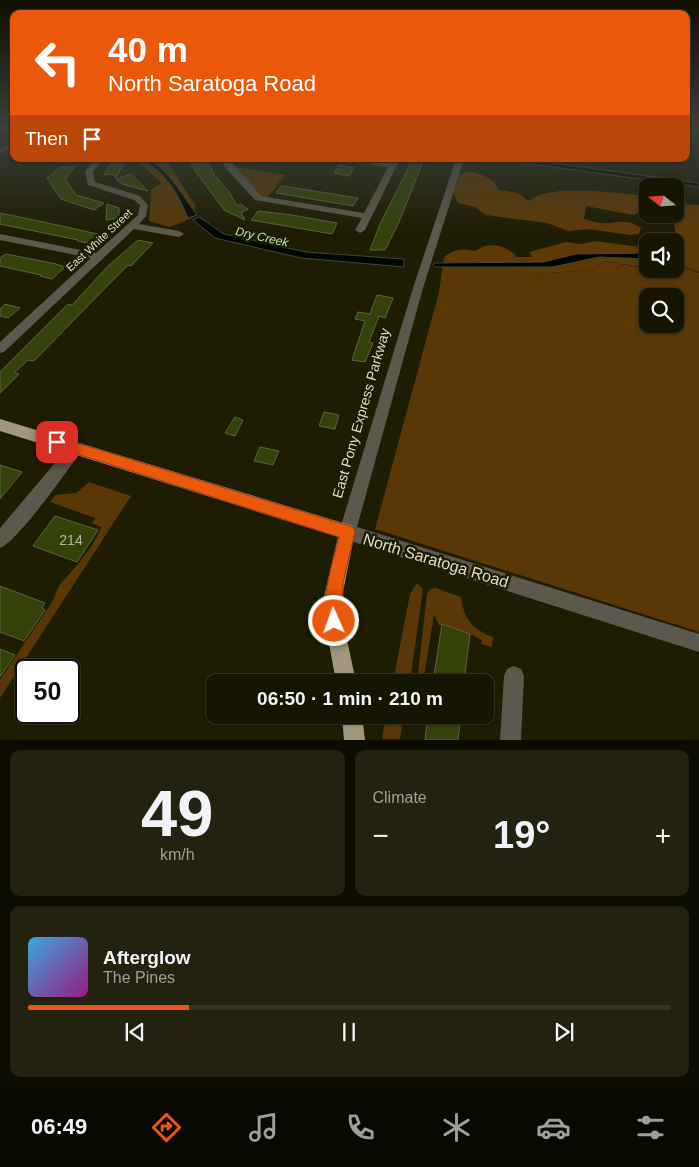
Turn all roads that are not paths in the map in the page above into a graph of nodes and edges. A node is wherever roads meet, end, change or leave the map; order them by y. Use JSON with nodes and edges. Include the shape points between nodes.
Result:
{"nodes":[{"id":1,"x":95,"y":164,"type":"edge"},
{"id":2,"x":227,"y":164,"type":"edge"},
{"id":3,"x":393,"y":164,"type":"edge"},
{"id":4,"x":459,"y":164,"type":"edge"},
{"id":5,"x":367,"y":216,"type":"junction"},
{"id":6,"x":133,"y":226,"type":"junction"},
{"id":7,"x":360,"y":230,"type":"dead end"},
{"id":8,"x":179,"y":234,"type":"dead end"},
{"id":9,"x":0,"y":237,"type":"edge"},
{"id":10,"x":99,"y":257,"type":"junction"},
{"id":11,"x":5,"y":339,"type":"edge"},
{"id":12,"x":0,"y":349,"type":"edge"},
{"id":13,"x":0,"y":425,"type":"edge"},
{"id":14,"x":76,"y":448,"type":"junction"},
{"id":15,"x":348,"y":532,"type":"junction"},
{"id":16,"x":2,"y":535,"type":"edge"},
{"id":17,"x":699,"y":643,"type":"edge"},
{"id":18,"x":344,"y":674,"type":"edge"},
{"id":19,"x":514,"y":676,"type":"dead end"},
{"id":20,"x":353,"y":724,"type":"edge"},
{"id":21,"x":355,"y":740,"type":"edge"},
{"id":22,"x":510,"y":740,"type":"edge"}],
"edges":[{"from":1,"to":6,"type":"street","name":"East White Street","via":[[88,172],[91,183],[137,198],[144,205],[142,216]]},
{"from":2,"to":5,"type":"street","via":[[258,198]]},
{"from":3,"to":5,"type":"street"},
{"from":4,"to":15,"type":"street","name":"East Pony Express Parkway","via":[[409,316]]},
{"from":5,"to":7,"type":"street"},
{"from":6,"to":8,"type":"street"},
{"from":6,"to":10,"type":"street","name":"East White Street"},
{"from":9,"to":10,"type":"street"},
{"from":10,"to":11,"type":"street","name":"East White Street"},
{"from":11,"to":12,"type":"street","name":"East White Street"},
{"from":13,"to":14,"type":"main road","name":"North Saratoga Road"},
{"from":14,"to":15,"type":"main road","name":"North Saratoga Road"},
{"from":14,"to":16,"type":"street"},
{"from":15,"to":17,"type":"street","name":"North Saratoga Road"},
{"from":15,"to":18,"type":"main road","name":"East Pony Express Parkway","via":[[333,597],[334,621]]},
{"from":19,"to":22,"type":"street"},
{"from":20,"to":21,"type":"main road"}]}
